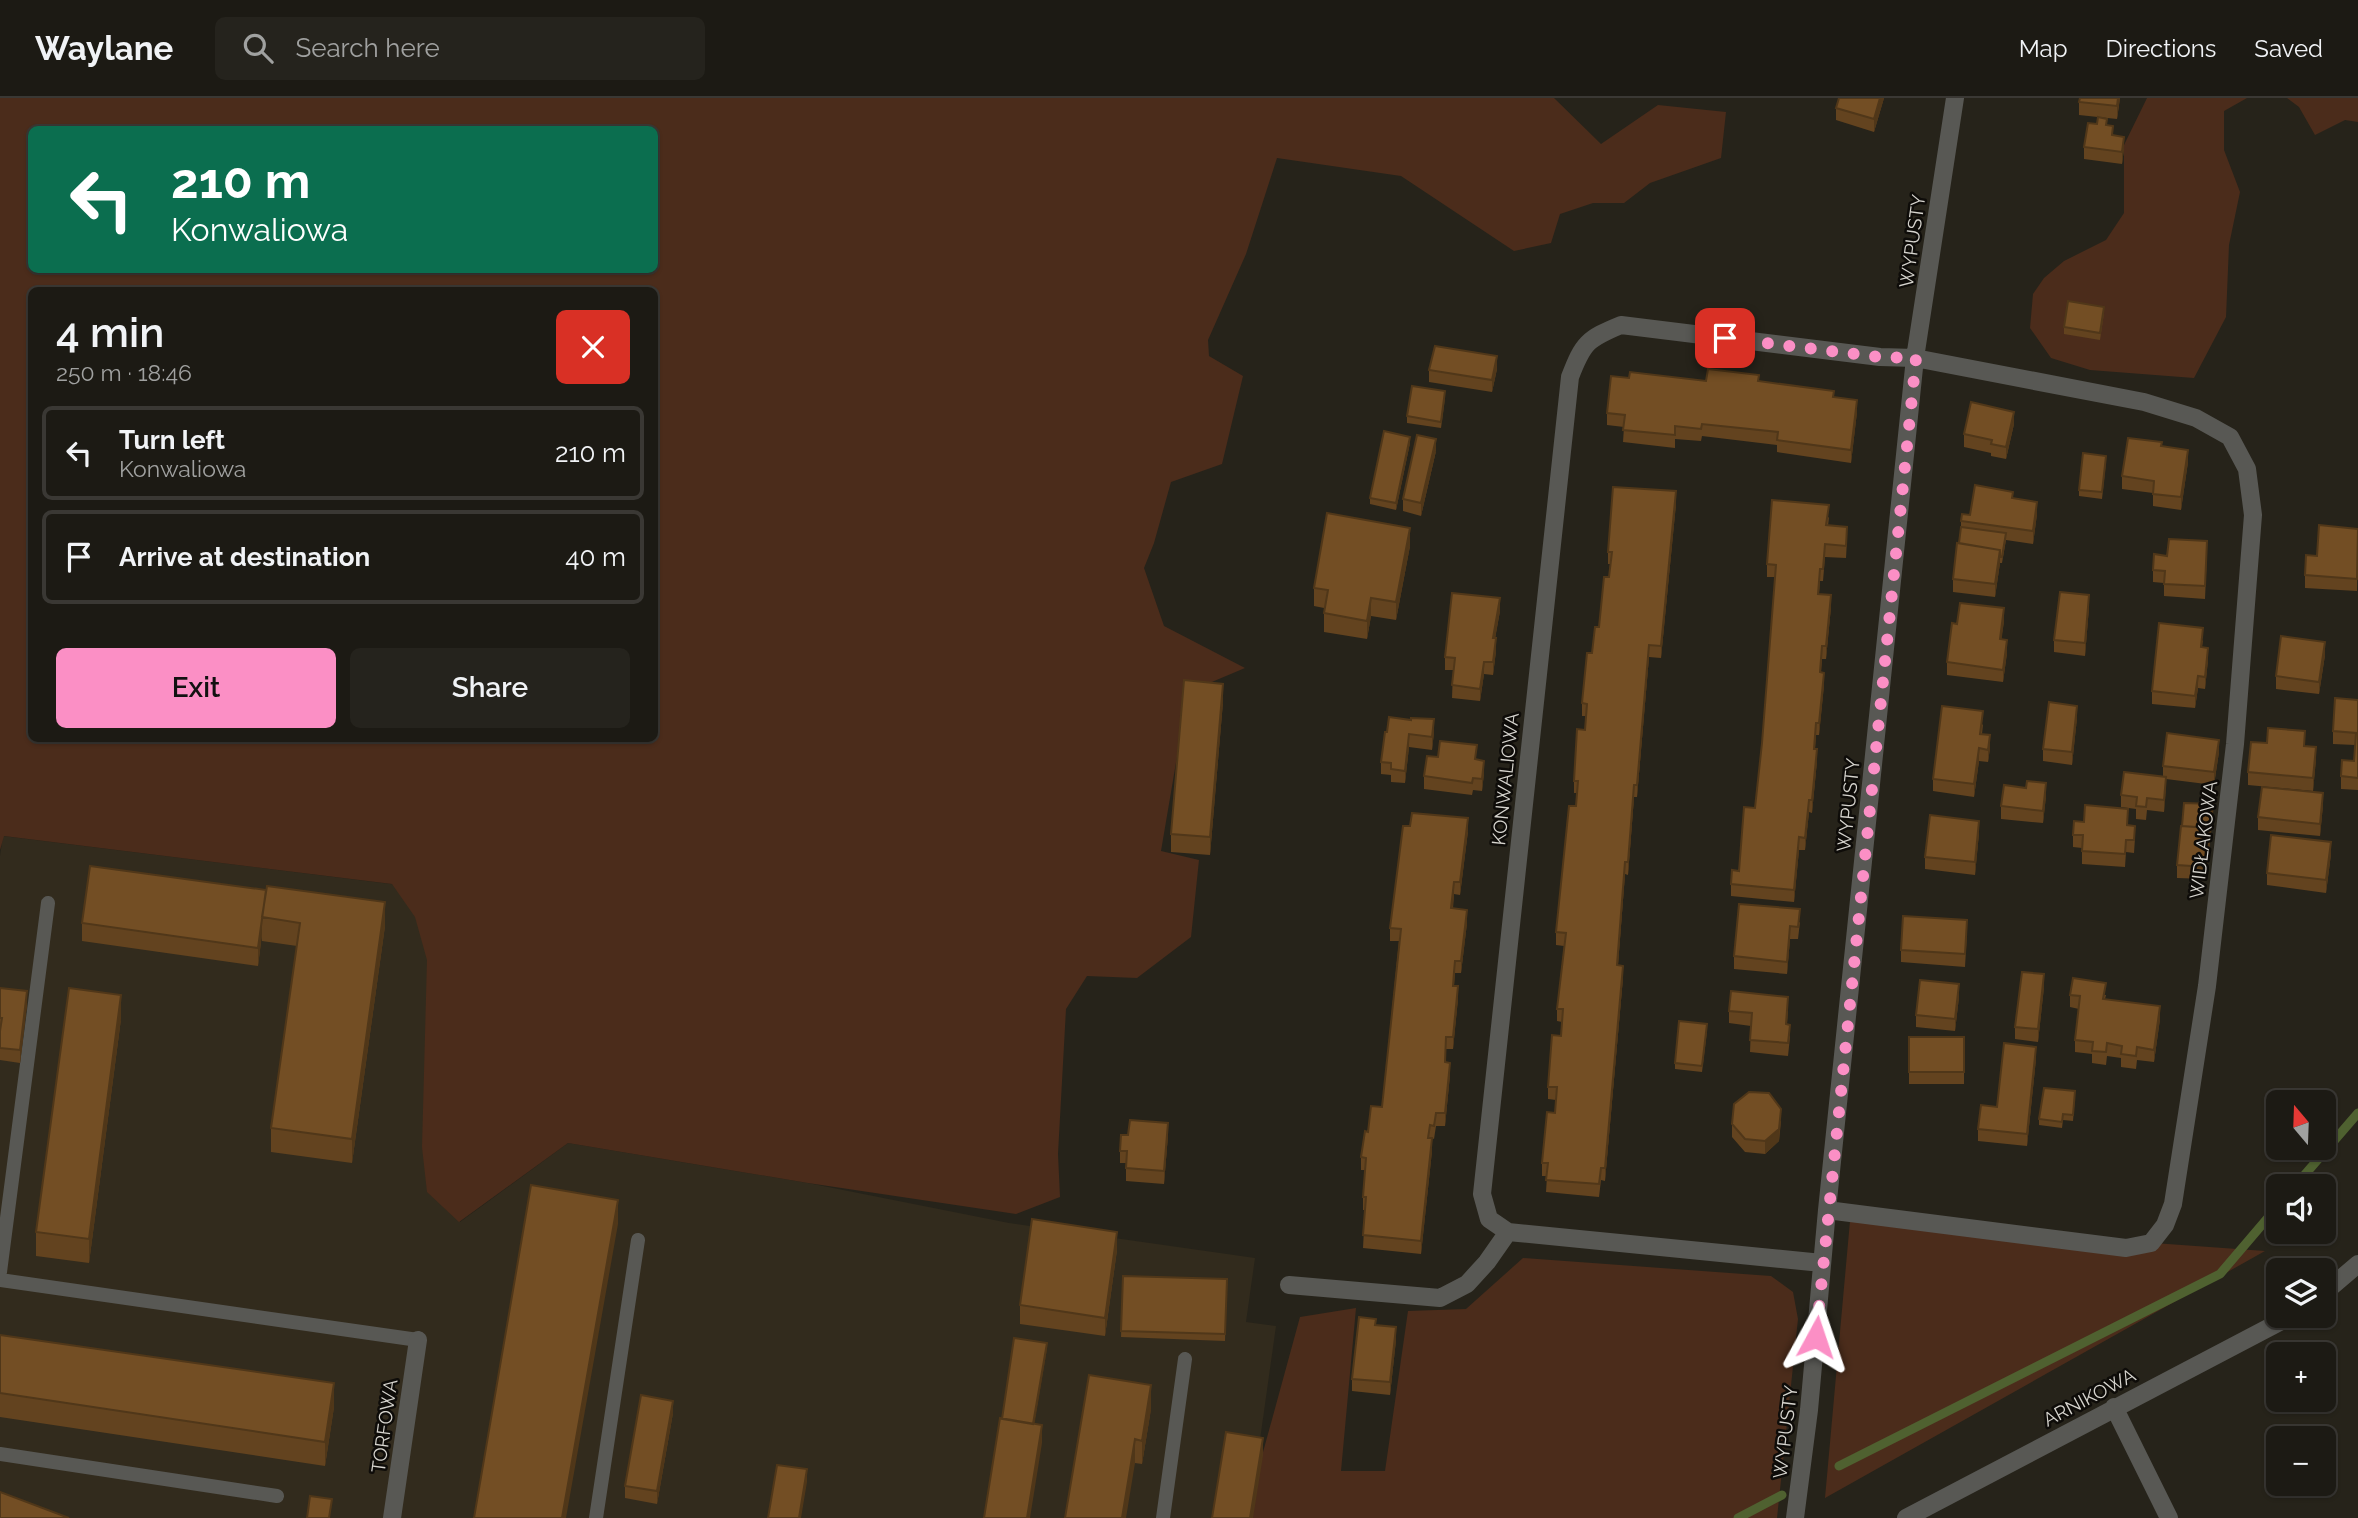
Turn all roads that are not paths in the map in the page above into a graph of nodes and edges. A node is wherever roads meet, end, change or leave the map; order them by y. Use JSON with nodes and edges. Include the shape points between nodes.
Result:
{"nodes":[{"id":1,"x":1955,"y":98,"type":"edge"},
{"id":2,"x":1916,"y":358,"type":"junction"},
{"id":3,"x":48,"y":902,"type":"dead end"},
{"id":4,"x":1827,"y":1210,"type":"junction"},
{"id":5,"x":1508,"y":1232,"type":"junction"},
{"id":6,"x":638,"y":1240,"type":"dead end"},
{"id":7,"x":1822,"y":1263,"type":"junction"},
{"id":8,"x":2358,"y":1264,"type":"edge"},
{"id":9,"x":0,"y":1272,"type":"edge"},
{"id":10,"x":0,"y":1280,"type":"edge"},
{"id":11,"x":2336,"y":1283,"type":"edge"},
{"id":12,"x":1289,"y":1285,"type":"dead end"},
{"id":13,"x":2268,"y":1328,"type":"edge"},
{"id":14,"x":418,"y":1340,"type":"joint"},
{"id":15,"x":1185,"y":1359,"type":"dead end"},
{"id":16,"x":2115,"y":1407,"type":"junction"},
{"id":17,"x":0,"y":1454,"type":"edge"},
{"id":18,"x":277,"y":1496,"type":"dead end"},
{"id":19,"x":392,"y":1518,"type":"edge"},
{"id":20,"x":596,"y":1518,"type":"edge"},
{"id":21,"x":1163,"y":1518,"type":"edge"},
{"id":22,"x":1795,"y":1518,"type":"edge"},
{"id":23,"x":1906,"y":1518,"type":"edge"},
{"id":24,"x":2169,"y":1518,"type":"edge"}],
"edges":[{"from":1,"to":2,"type":"street","name":"WYPUSTY"},
{"from":2,"to":4,"type":"street","name":"WYPUSTY"},
{"from":2,"to":4,"type":"street","name":"WIDŁAKOWA","via":[[2144,402],[2196,418],[2230,437],[2247,469],[2253,515],[2235,744],[2207,986],[2173,1204],[2151,1243],[2126,1248]]},
{"from":2,"to":5,"type":"street","name":"KONWALIOWA","via":[[1621,325],[1580,350],[1570,377],[1482,1195],[1489,1219]]},
{"from":3,"to":9,"type":"lane"},
{"from":4,"to":7,"type":"street","name":"WYPUSTY"},
{"from":5,"to":7,"type":"street"},
{"from":5,"to":12,"type":"street","via":[[1467,1284],[1440,1298]]},
{"from":6,"to":20,"type":"lane"},
{"from":7,"to":22,"type":"street","name":"WYPUSTY"},
{"from":8,"to":11,"type":"street"},
{"from":10,"to":14,"type":"lane"},
{"from":13,"to":16,"type":"street","name":"ARNIKOWA"},
{"from":14,"to":19,"type":"street","name":"TORFOWA"},
{"from":15,"to":21,"type":"lane"},
{"from":16,"to":23,"type":"street","name":"ARNIKOWA"},
{"from":16,"to":24,"type":"street"},
{"from":17,"to":18,"type":"lane"}]}
